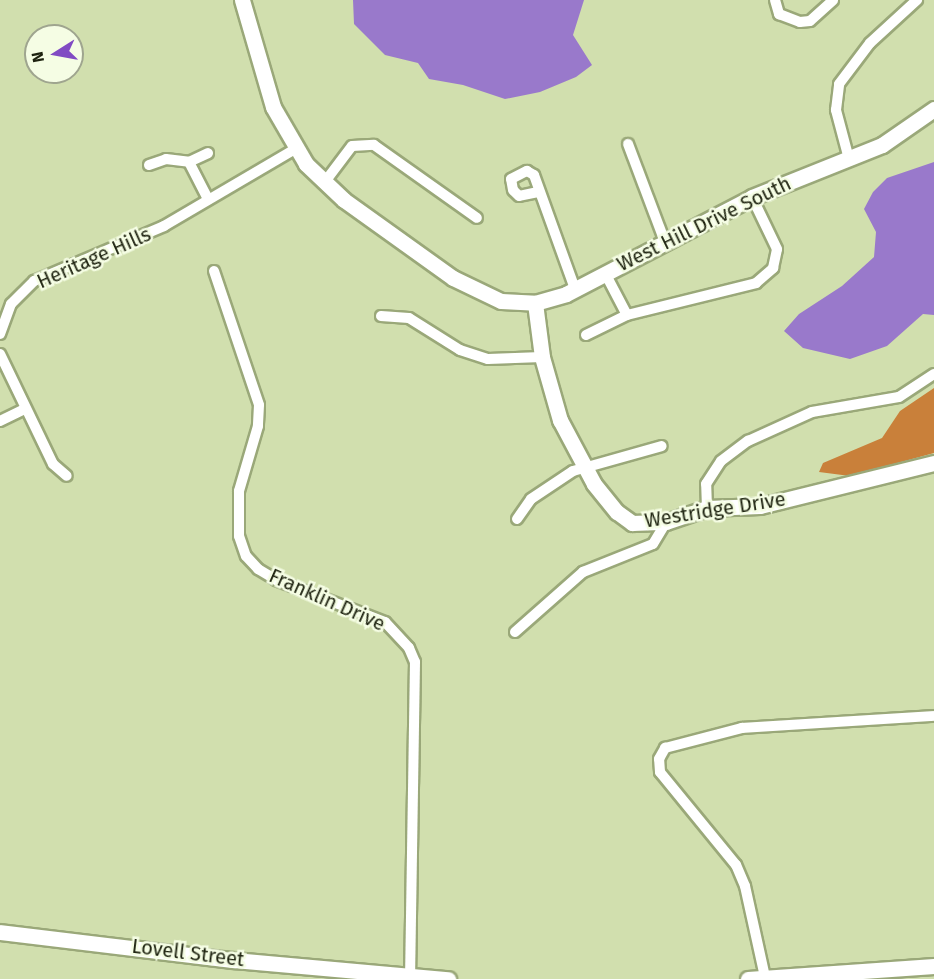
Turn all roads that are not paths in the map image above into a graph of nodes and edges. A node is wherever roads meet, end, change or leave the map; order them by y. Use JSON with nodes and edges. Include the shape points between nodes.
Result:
{"nodes":[{"id":1,"x":242,"y":0,"type":"edge"},
{"id":2,"x":775,"y":0,"type":"edge"},
{"id":3,"x":833,"y":0,"type":"edge"},
{"id":4,"x":917,"y":0,"type":"edge"},
{"id":5,"x":934,"y":108,"type":"edge"},
{"id":6,"x":628,"y":144,"type":"dead end"},
{"id":7,"x":295,"y":149,"type":"junction"},
{"id":8,"x":208,"y":153,"type":"dead end"},
{"id":9,"x":849,"y":159,"type":"junction"},
{"id":10,"x":189,"y":162,"type":"junction"},
{"id":11,"x":149,"y":165,"type":"dead end"},
{"id":12,"x":324,"y":183,"type":"junction"},
{"id":13,"x":538,"y":192,"type":"dead end"},
{"id":14,"x":752,"y":197,"type":"junction"},
{"id":15,"x":208,"y":199,"type":"junction"},
{"id":16,"x":477,"y":218,"type":"dead end"},
{"id":17,"x":665,"y":242,"type":"junction"},
{"id":18,"x":214,"y":271,"type":"dead end"},
{"id":19,"x":605,"y":273,"type":"junction"},
{"id":20,"x":575,"y":289,"type":"junction"},
{"id":21,"x":535,"y":303,"type":"junction"},
{"id":22,"x":627,"y":315,"type":"junction"},
{"id":23,"x":381,"y":316,"type":"dead end"},
{"id":24,"x":0,"y":334,"type":"edge"},
{"id":25,"x":586,"y":334,"type":"dead end"},
{"id":26,"x":0,"y":354,"type":"edge"},
{"id":27,"x":542,"y":357,"type":"junction"},
{"id":28,"x":934,"y":374,"type":"edge"},
{"id":29,"x":25,"y":409,"type":"junction"},
{"id":30,"x":0,"y":421,"type":"edge"},
{"id":31,"x":662,"y":446,"type":"dead end"},
{"id":32,"x":934,"y":463,"type":"edge"},
{"id":33,"x":585,"y":467,"type":"junction"},
{"id":34,"x":67,"y":476,"type":"dead end"},
{"id":35,"x":707,"y":508,"type":"junction"},
{"id":36,"x":518,"y":519,"type":"dead end"},
{"id":37,"x":666,"y":522,"type":"junction"},
{"id":38,"x":515,"y":632,"type":"dead end"},
{"id":39,"x":934,"y":716,"type":"edge"},
{"id":40,"x":0,"y":932,"type":"edge"},
{"id":41,"x":934,"y":966,"type":"edge"},
{"id":42,"x":410,"y":976,"type":"junction"},
{"id":43,"x":796,"y":976,"type":"edge"},
{"id":44,"x":765,"y":977,"type":"junction"},
{"id":45,"x":448,"y":979,"type":"edge"},
{"id":46,"x":748,"y":979,"type":"edge"}],
"edges":[{"from":1,"to":7,"type":"street","via":[[267,93]]},
{"from":2,"to":3,"type":"street","via":[[779,14],[810,21]]},
{"from":4,"to":9,"type":"street","via":[[864,50],[839,84],[836,110]]},
{"from":5,"to":9,"type":"street","name":"West Hill Drive South","via":[[899,136]]},
{"from":6,"to":17,"type":"street"},
{"from":7,"to":12,"type":"street"},
{"from":7,"to":15,"type":"street","name":"Heritage Hills"},
{"from":8,"to":10,"type":"street"},
{"from":9,"to":14,"type":"street","name":"West Hill Drive South"},
{"from":10,"to":11,"type":"street","via":[[166,159]]},
{"from":10,"to":15,"type":"street"},
{"from":12,"to":16,"type":"street","via":[[352,146],[374,146]]},
{"from":12,"to":21,"type":"street","via":[[470,289],[501,301]]},
{"from":13,"to":20,"type":"street","via":[[548,209]]},
{"from":14,"to":17,"type":"street","name":"West Hill Drive South"},
{"from":14,"to":22,"type":"street","via":[[777,249],[765,277],[742,288]]},
{"from":15,"to":24,"type":"street","name":"Heritage Hills","via":[[134,242],[34,281],[11,304]]},
{"from":17,"to":19,"type":"street","name":"West Hill Drive South"},
{"from":18,"to":42,"type":"street","name":"Franklin Drive","via":[[259,405],[258,426],[238,491],[239,536],[246,556],[258,570],[276,580],[385,622],[409,648],[415,662]]},
{"from":19,"to":20,"type":"street","name":"West Hill Drive South"},
{"from":19,"to":22,"type":"street"},
{"from":20,"to":21,"type":"street","name":"West Hill Drive South"},
{"from":21,"to":27,"type":"street","name":"Westridge Drive"},
{"from":22,"to":25,"type":"street"},
{"from":23,"to":27,"type":"street","via":[[409,318],[460,350],[488,359]]},
{"from":26,"to":29,"type":"street"},
{"from":27,"to":33,"type":"street","name":"Westridge Drive","via":[[552,400]]},
{"from":28,"to":35,"type":"street","via":[[899,397],[812,412],[748,441],[721,461],[706,484]]},
{"from":29,"to":30,"type":"street"},
{"from":29,"to":34,"type":"street","via":[[54,464]]},
{"from":31,"to":33,"type":"street"},
{"from":32,"to":35,"type":"street","name":"Westridge Drive","via":[[760,506]]},
{"from":33,"to":36,"type":"street","via":[[531,499]]},
{"from":33,"to":37,"type":"street","name":"Westridge Drive","via":[[594,484],[624,518],[632,523]]},
{"from":35,"to":37,"type":"street","name":"Westridge Drive"},
{"from":37,"to":38,"type":"street","via":[[653,543],[583,572]]},
{"from":39,"to":44,"type":"street","via":[[720,731],[665,748],[659,759],[660,772],[736,865],[745,886]]},
{"from":40,"to":42,"type":"street","name":"Lovell Street"},
{"from":41,"to":43,"type":"street"},
{"from":42,"to":45,"type":"street","name":"Lovell Street"},
{"from":43,"to":44,"type":"street"},
{"from":44,"to":46,"type":"street"}]}
